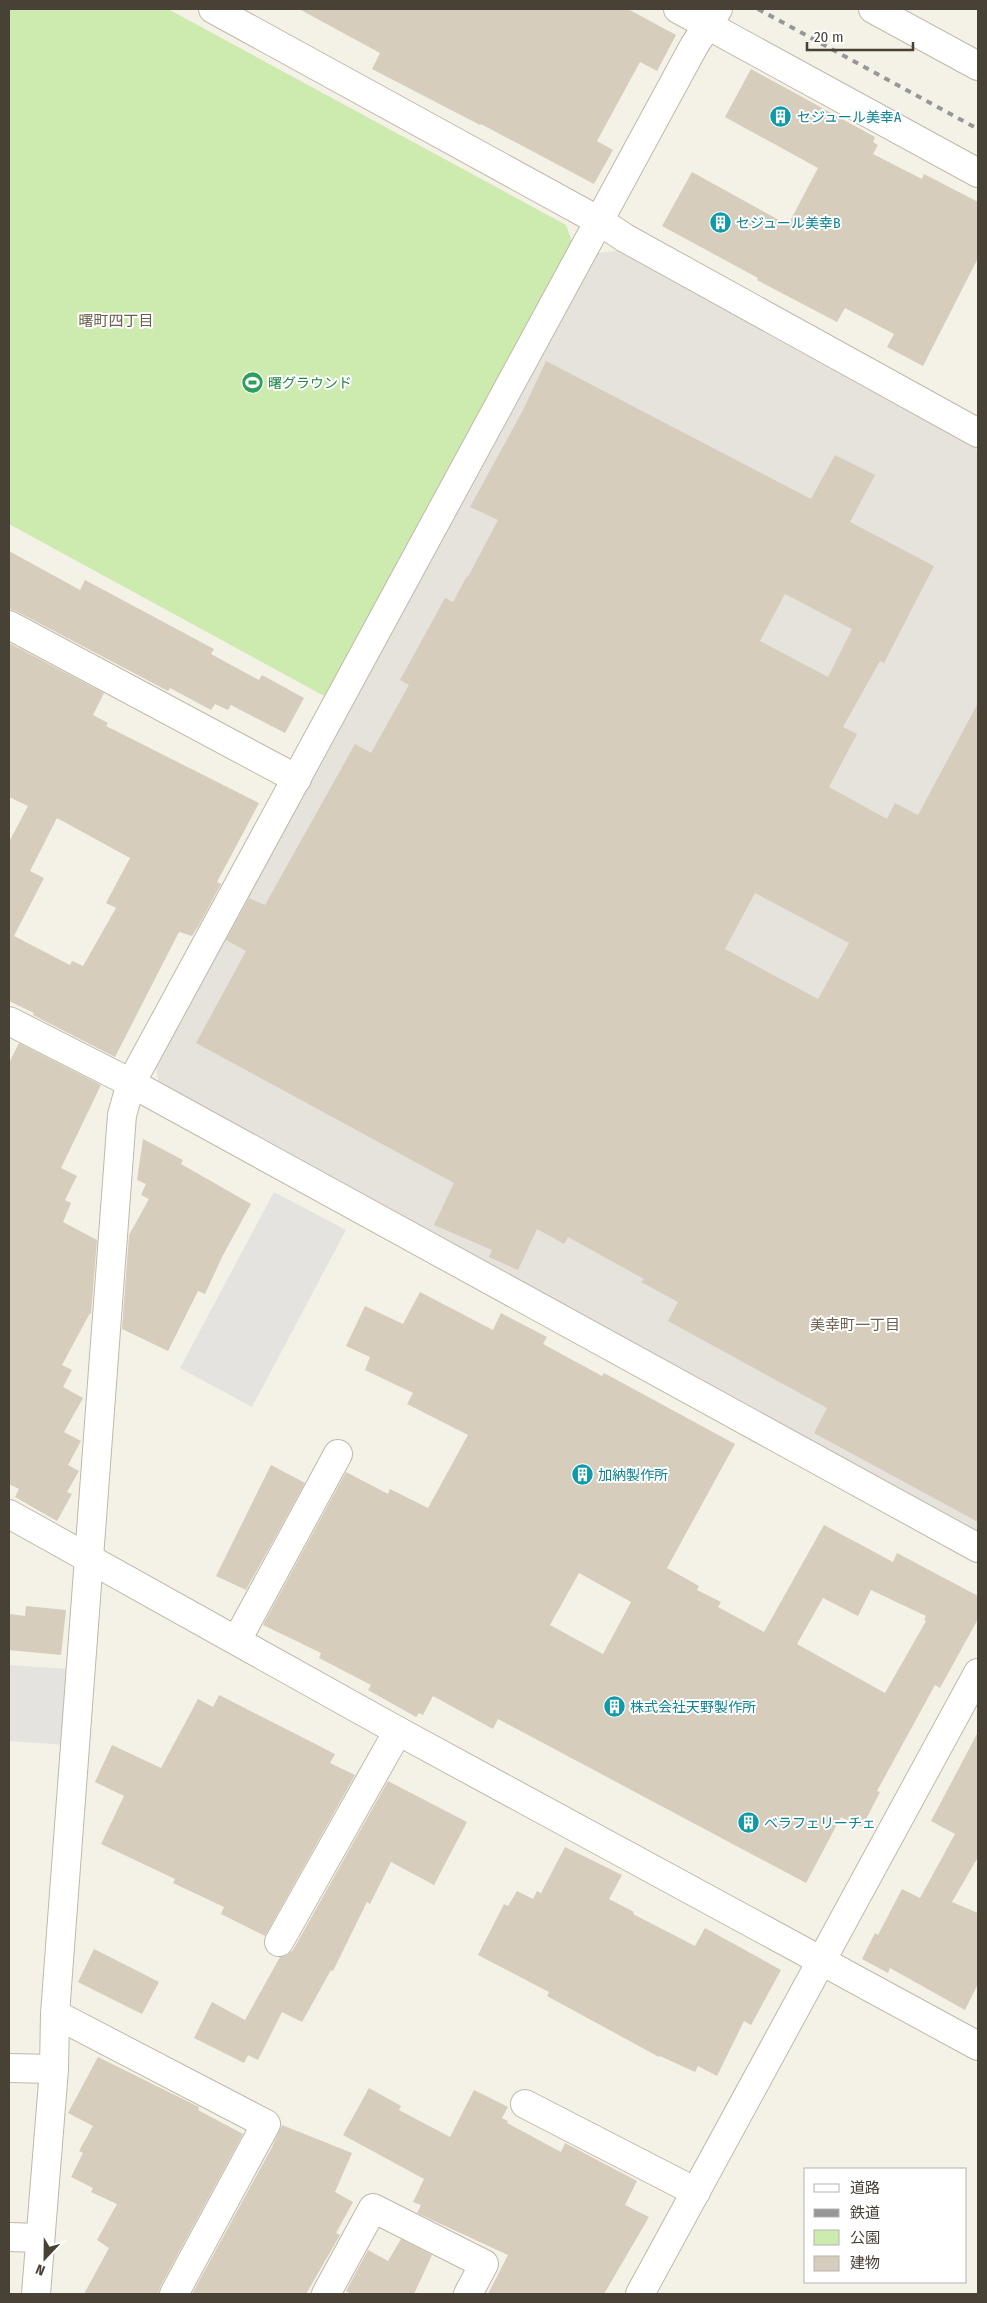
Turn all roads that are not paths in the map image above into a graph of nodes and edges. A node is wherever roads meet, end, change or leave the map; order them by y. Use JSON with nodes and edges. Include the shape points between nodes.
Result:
{"nodes":[{"id":1,"x":213,"y":9,"type":"edge"},
{"id":2,"x":678,"y":9,"type":"edge"},
{"id":3,"x":874,"y":9,"type":"edge"},
{"id":4,"x":713,"y":17,"type":"edge"},
{"id":5,"x":978,"y":66,"type":"edge"},
{"id":6,"x":978,"y":173,"type":"edge"},
{"id":7,"x":601,"y":222,"type":"junction"},
{"id":8,"x":978,"y":433,"type":"edge"},
{"id":9,"x":9,"y":625,"type":"edge"},
{"id":10,"x":297,"y":780,"type":"junction"},
{"id":11,"x":9,"y":1021,"type":"edge"},
{"id":12,"x":131,"y":1083,"type":"junction"},
{"id":13,"x":338,"y":1454,"type":"dead end"},
{"id":14,"x":9,"y":1514,"type":"edge"},
{"id":15,"x":978,"y":1548,"type":"edge"},
{"id":16,"x":90,"y":1558,"type":"junction"},
{"id":17,"x":237,"y":1640,"type":"junction"},
{"id":18,"x":978,"y":1674,"type":"edge"},
{"id":19,"x":398,"y":1731,"type":"junction"},
{"id":20,"x":279,"y":1942,"type":"dead end"},
{"id":21,"x":822,"y":1962,"type":"junction"},
{"id":22,"x":55,"y":2014,"type":"junction"},
{"id":23,"x":978,"y":2046,"type":"edge"},
{"id":24,"x":9,"y":2068,"type":"edge"},
{"id":25,"x":54,"y":2069,"type":"junction"},
{"id":26,"x":525,"y":2104,"type":"dead end"},
{"id":27,"x":696,"y":2192,"type":"junction"},
{"id":28,"x":9,"y":2237,"type":"edge"},
{"id":29,"x":40,"y":2238,"type":"junction"},
{"id":30,"x":36,"y":2294,"type":"edge"},
{"id":31,"x":174,"y":2294,"type":"edge"},
{"id":32,"x":326,"y":2294,"type":"edge"},
{"id":33,"x":468,"y":2294,"type":"edge"},
{"id":34,"x":640,"y":2294,"type":"edge"}],
"edges":[{"from":1,"to":7,"type":"street"},
{"from":2,"to":4,"type":"street"},
{"from":3,"to":5,"type":"street"},
{"from":4,"to":6,"type":"street"},
{"from":4,"to":7,"type":"street","via":[[694,46]]},
{"from":7,"to":8,"type":"street"},
{"from":7,"to":10,"type":"street"},
{"from":9,"to":10,"type":"street"},
{"from":10,"to":12,"type":"street"},
{"from":11,"to":12,"type":"street"},
{"from":12,"to":15,"type":"street"},
{"from":12,"to":16,"type":"street","via":[[122,1115]]},
{"from":13,"to":17,"type":"street"},
{"from":14,"to":16,"type":"street"},
{"from":16,"to":17,"type":"street"},
{"from":16,"to":22,"type":"street"},
{"from":17,"to":19,"type":"street"},
{"from":18,"to":21,"type":"street"},
{"from":19,"to":20,"type":"street"},
{"from":19,"to":21,"type":"street"},
{"from":21,"to":23,"type":"street"},
{"from":21,"to":27,"type":"street"},
{"from":22,"to":25,"type":"street"},
{"from":22,"to":31,"type":"street","via":[[266,2124]]},
{"from":24,"to":25,"type":"street"},
{"from":25,"to":29,"type":"street"},
{"from":26,"to":27,"type":"street"},
{"from":27,"to":34,"type":"street"},
{"from":28,"to":29,"type":"street"},
{"from":29,"to":30,"type":"street"},
{"from":32,"to":33,"type":"street","via":[[373,2208],[484,2264]]}]}
